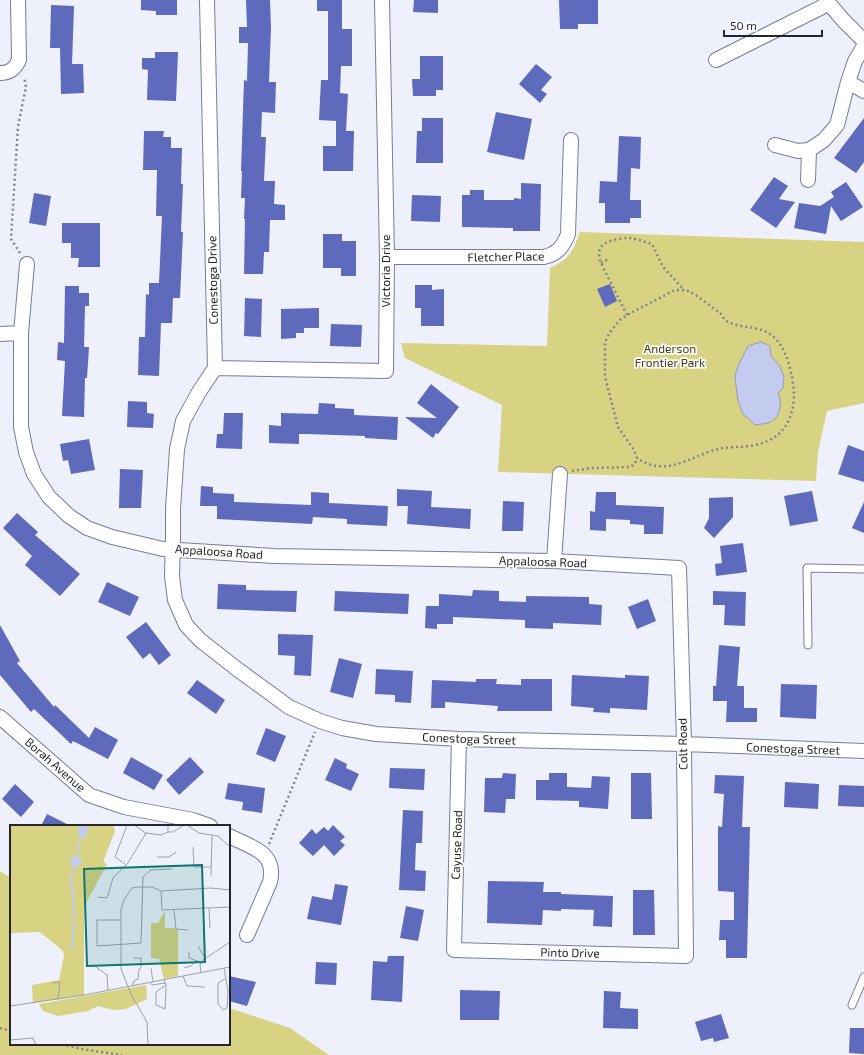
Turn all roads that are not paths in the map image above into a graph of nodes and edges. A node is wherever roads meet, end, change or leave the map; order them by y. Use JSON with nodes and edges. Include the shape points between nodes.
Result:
{"nodes":[{"id":1,"x":18,"y":0,"type":"edge"},
{"id":2,"x":207,"y":0,"type":"edge"},
{"id":3,"x":382,"y":0,"type":"edge"},
{"id":4,"x":827,"y":2,"type":"edge"},
{"id":5,"x":864,"y":41,"type":"edge"},
{"id":6,"x":864,"y":46,"type":"edge"},
{"id":7,"x":716,"y":60,"type":"dead end"},
{"id":8,"x":3,"y":73,"type":"edge"},
{"id":9,"x":848,"y":82,"type":"junction"},
{"id":10,"x":864,"y":91,"type":"edge"},
{"id":11,"x":571,"y":140,"type":"dead end"},
{"id":12,"x":775,"y":145,"type":"dead end"},
{"id":13,"x":809,"y":150,"type":"junction"},
{"id":14,"x":808,"y":180,"type":"dead end"},
{"id":15,"x":387,"y":257,"type":"junction"},
{"id":16,"x":27,"y":264,"type":"road end"},
{"id":17,"x":0,"y":334,"type":"edge"},
{"id":18,"x":21,"y":334,"type":"junction"},
{"id":19,"x":215,"y":368,"type":"junction"},
{"id":20,"x":560,"y":474,"type":"road end"},
{"id":21,"x":173,"y":549,"type":"junction"},
{"id":22,"x":554,"y":561,"type":"junction"},
{"id":23,"x":642,"y":566,"type":"joint"},
{"id":24,"x":864,"y":569,"type":"edge"},
{"id":25,"x":808,"y":645,"type":"dead end"},
{"id":26,"x":0,"y":716,"type":"edge"},
{"id":27,"x":460,"y":739,"type":"junction"},
{"id":28,"x":684,"y":744,"type":"junction"},
{"id":29,"x":864,"y":751,"type":"edge"},
{"id":30,"x":207,"y":825,"type":"edge"},
{"id":31,"x":230,"y":836,"type":"edge"},
{"id":32,"x":247,"y":935,"type":"dead end"},
{"id":33,"x":454,"y":950,"type":"joint"},
{"id":34,"x":686,"y":956,"type":"joint"},
{"id":35,"x":864,"y":977,"type":"edge"},
{"id":36,"x":852,"y":1005,"type":"dead end"}],
"edges":[{"from":1,"to":8,"type":"street","via":[[19,60],[16,68]]},
{"from":2,"to":19,"type":"street","name":"Conestoga Drive"},
{"from":3,"to":15,"type":"street","name":"Victoria Drive"},
{"from":4,"to":5,"type":"street"},
{"from":4,"to":7,"type":"street"},
{"from":6,"to":9,"type":"street","via":[[855,61]]},
{"from":9,"to":10,"type":"street"},
{"from":9,"to":13,"type":"street","via":[[837,125],[824,140]]},
{"from":11,"to":15,"type":"street","name":"Fletcher Place","via":[[568,234],[559,251],[544,257]]},
{"from":12,"to":13,"type":"street"},
{"from":13,"to":14,"type":"street"},
{"from":15,"to":19,"type":"street","name":"Victoria Drive","via":[[386,371]]},
{"from":16,"to":18,"type":"street","name":"Appaloosa Road"},
{"from":17,"to":18,"type":"street"},
{"from":18,"to":21,"type":"street","name":"Appaloosa Road","via":[[22,427],[26,452],[34,474],[49,497],[69,516],[87,528],[112,537]]},
{"from":19,"to":21,"type":"street","via":[[183,421],[178,442]]},
{"from":20,"to":22,"type":"street"},
{"from":21,"to":22,"type":"street","name":"Appaloosa Road","via":[[274,556]]},
{"from":21,"to":27,"type":"street","name":"Conestoga Street","via":[[172,576],[175,600],[186,625],[200,640],[289,707],[342,728],[376,734]]},
{"from":22,"to":23,"type":"street","name":"Appaloosa Road"},
{"from":23,"to":28,"type":"street","name":"Colt Road","via":[[679,568]]},
{"from":24,"to":25,"type":"lane","via":[[807,568]]},
{"from":26,"to":30,"type":"street","name":"Borah Avenue","via":[[89,795],[124,807]]},
{"from":27,"to":28,"type":"street","name":"Conestoga Street"},
{"from":27,"to":33,"type":"street","name":"Cayuse Road"},
{"from":28,"to":29,"type":"street","name":"Conestoga Street"},
{"from":28,"to":34,"type":"street","name":"Colt Road"},
{"from":31,"to":32,"type":"street","via":[[265,854],[271,864],[270,882]]},
{"from":33,"to":34,"type":"street","name":"Pinto Drive"},
{"from":35,"to":36,"type":"lane"}]}
